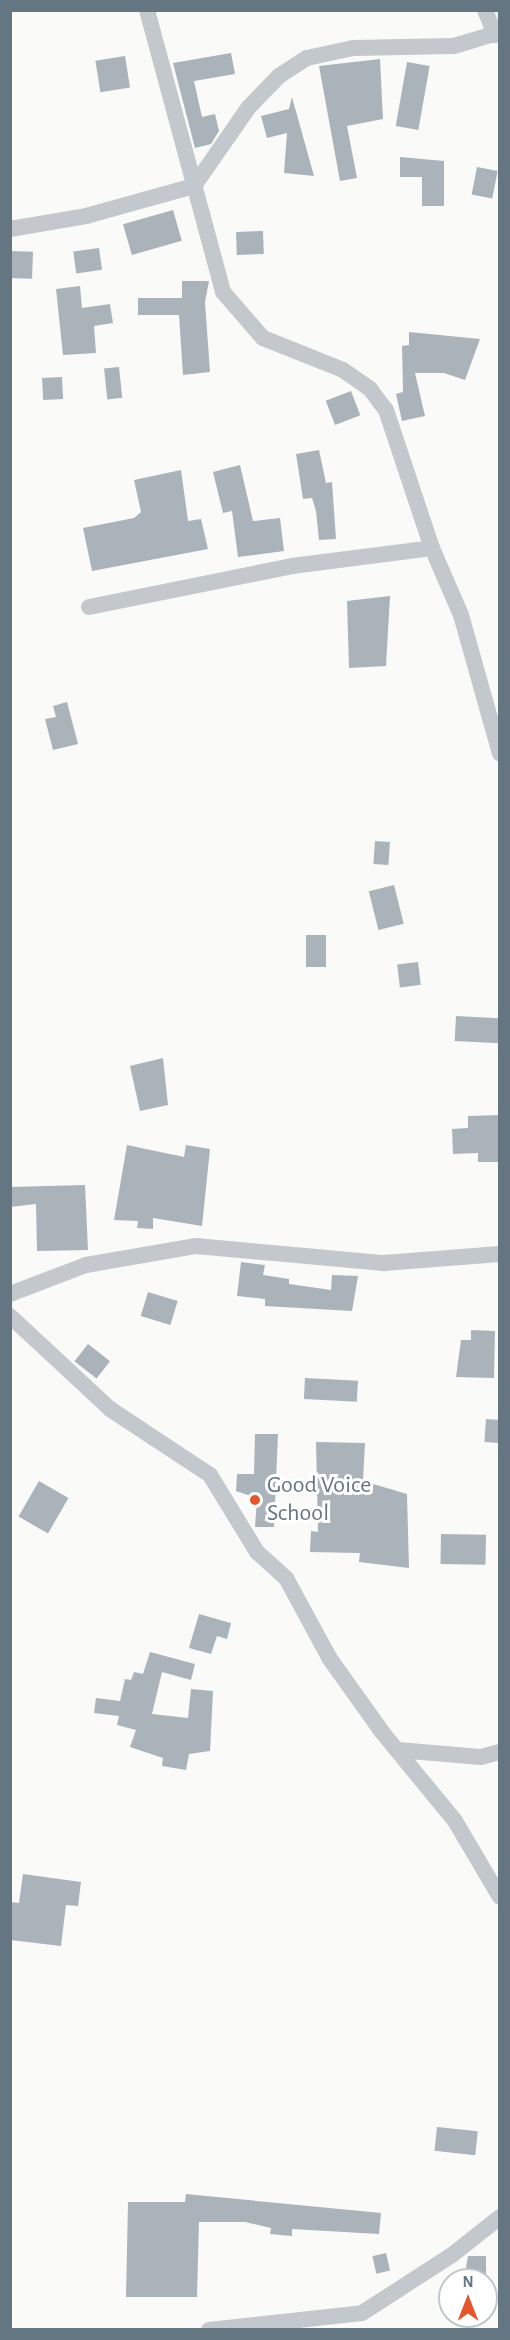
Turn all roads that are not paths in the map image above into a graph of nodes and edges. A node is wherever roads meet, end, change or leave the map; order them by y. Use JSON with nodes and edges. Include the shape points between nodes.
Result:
{"nodes":[{"id":1,"x":147,"y":10,"type":"edge"},
{"id":2,"x":485,"y":10,"type":"edge"},
{"id":3,"x":497,"y":33,"type":"edge"},
{"id":4,"x":194,"y":186,"type":"junction"},
{"id":5,"x":10,"y":229,"type":"edge"},
{"id":6,"x":432,"y":548,"type":"junction"},
{"id":7,"x":89,"y":607,"type":"dead end"},
{"id":8,"x":500,"y":754,"type":"edge"},
{"id":9,"x":500,"y":1254,"type":"edge"},
{"id":10,"x":10,"y":1294,"type":"edge"},
{"id":11,"x":10,"y":1316,"type":"edge"},
{"id":12,"x":398,"y":1750,"type":"junction"},
{"id":13,"x":500,"y":1752,"type":"edge"},
{"id":14,"x":500,"y":1897,"type":"edge"},
{"id":15,"x":500,"y":2217,"type":"edge"},
{"id":16,"x":209,"y":2330,"type":"edge"}],
"edges":[{"from":1,"to":4,"type":"street"},
{"from":2,"to":3,"type":"street"},
{"from":3,"to":4,"type":"street","via":[[454,46],[353,48],[307,58],[279,76],[249,107]]},
{"from":4,"to":5,"type":"street","via":[[86,216]]},
{"from":4,"to":6,"type":"street","via":[[223,292],[238,312],[263,339],[343,370],[370,388],[386,410]]},
{"from":6,"to":7,"type":"street","via":[[292,566]]},
{"from":6,"to":8,"type":"street","via":[[461,615]]},
{"from":9,"to":10,"type":"street","via":[[384,1263],[196,1246],[86,1265]]},
{"from":11,"to":12,"type":"street","via":[[110,1409],[210,1475],[230,1514],[257,1552],[286,1578],[330,1659]]},
{"from":12,"to":13,"type":"street","via":[[481,1757]]},
{"from":12,"to":14,"type":"street","via":[[455,1821]]},
{"from":15,"to":16,"type":"street","via":[[452,2255],[362,2313]]}]}
